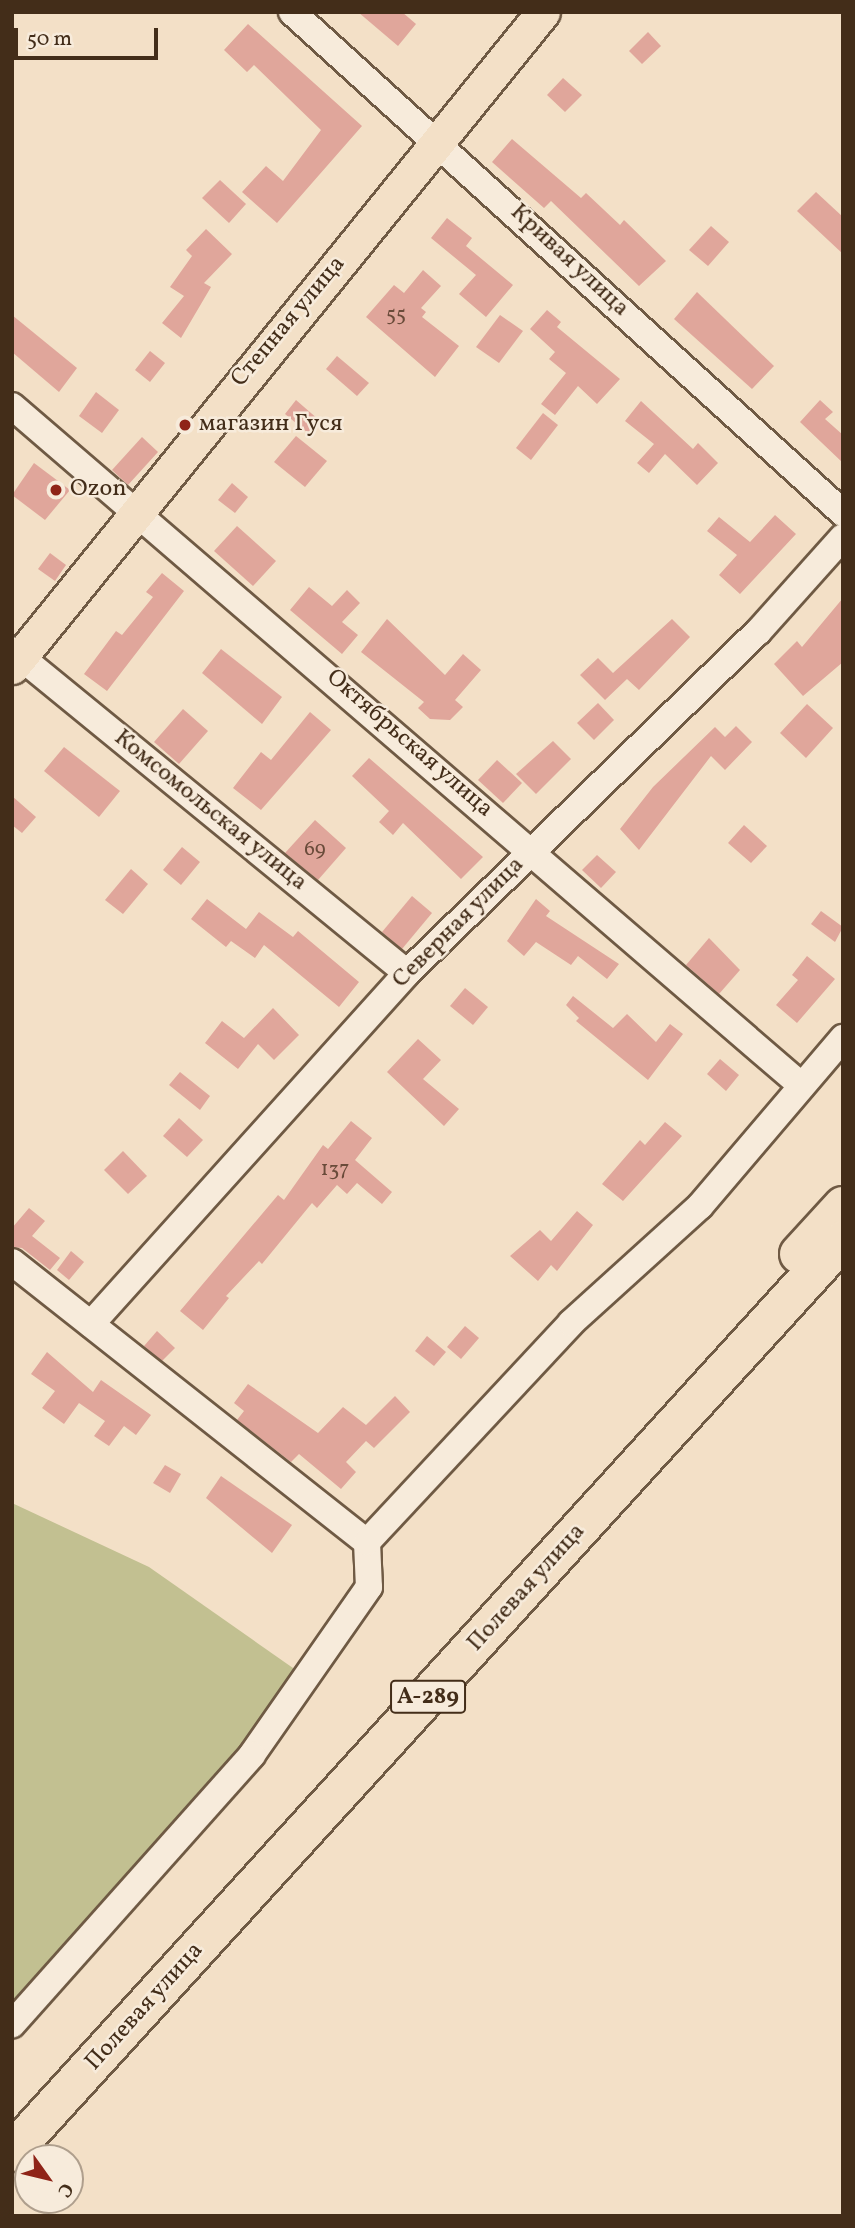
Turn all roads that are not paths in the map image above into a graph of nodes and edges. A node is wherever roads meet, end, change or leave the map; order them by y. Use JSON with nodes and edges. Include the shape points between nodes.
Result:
{"nodes":[{"id":1,"x":292,"y":12,"type":"edge"},
{"id":2,"x":543,"y":12,"type":"edge"},
{"id":3,"x":439,"y":141,"type":"junction"},
{"id":4,"x":12,"y":407,"type":"edge"},
{"id":5,"x":135,"y":510,"type":"junction"},
{"id":6,"x":843,"y":513,"type":"edge"},
{"id":7,"x":843,"y":537,"type":"edge"},
{"id":8,"x":15,"y":658,"type":"edge"},
{"id":9,"x":533,"y":850,"type":"junction"},
{"id":10,"x":407,"y":973,"type":"junction"},
{"id":11,"x":843,"y":1038,"type":"edge"},
{"id":12,"x":802,"y":1086,"type":"junction"},
{"id":13,"x":843,"y":1206,"type":"edge"},
{"id":14,"x":843,"y":1240,"type":"edge"},
{"id":15,"x":12,"y":1262,"type":"edge"},
{"id":16,"x":91,"y":1324,"type":"junction"},
{"id":17,"x":367,"y":1542,"type":"junction"},
{"id":18,"x":12,"y":2024,"type":"edge"},
{"id":19,"x":12,"y":2116,"type":"edge"},
{"id":20,"x":12,"y":2152,"type":"edge"}],
"edges":[{"from":1,"to":3,"type":"street","name":"Кривая улица"},
{"from":2,"to":3,"type":"main road","name":"Степная улица"},
{"from":3,"to":5,"type":"main road","name":"Степная улица"},
{"from":3,"to":6,"type":"street","name":"Кривая улица"},
{"from":4,"to":5,"type":"street","name":"Октябрьская улица"},
{"from":5,"to":8,"type":"main road","name":"Степная улица"},
{"from":5,"to":9,"type":"street","name":"Октябрьская улица"},
{"from":7,"to":9,"type":"street","name":"Северная улица","via":[[758,632]]},
{"from":8,"to":10,"type":"street","name":"Комсомольская улица"},
{"from":9,"to":10,"type":"street","name":"Северная улица"},
{"from":9,"to":12,"type":"street","name":"Октябрьская улица"},
{"from":10,"to":16,"type":"street","name":"Северная улица"},
{"from":11,"to":12,"type":"street"},
{"from":12,"to":17,"type":"street","via":[[700,1206],[571,1323]]},
{"from":13,"to":19,"type":"highway","name":"Полевая улица","number":"А-289"},
{"from":14,"to":20,"type":"highway","name":"Полевая улица","number":"А-289"},
{"from":15,"to":16,"type":"street"},
{"from":16,"to":17,"type":"street"},
{"from":17,"to":18,"type":"street","via":[[369,1587],[252,1755]]}]}
